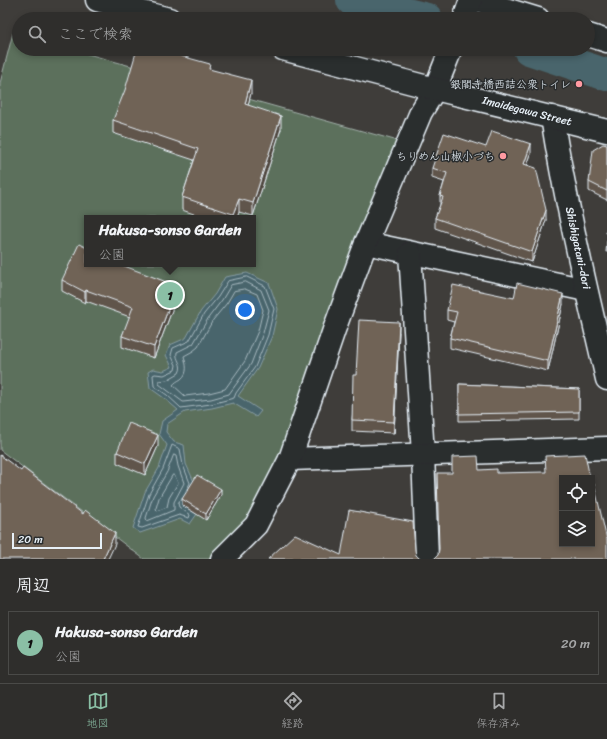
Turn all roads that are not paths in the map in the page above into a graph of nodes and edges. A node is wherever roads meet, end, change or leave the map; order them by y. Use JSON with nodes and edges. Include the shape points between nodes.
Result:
{"nodes":[{"id":1,"x":97,"y":0,"type":"edge"},
{"id":2,"x":471,"y":0,"type":"edge"},
{"id":3,"x":476,"y":0,"type":"edge"},
{"id":4,"x":142,"y":12,"type":"edge"},
{"id":5,"x":467,"y":12,"type":"edge"},
{"id":6,"x":515,"y":12,"type":"edge"},
{"id":7,"x":595,"y":37,"type":"edge"},
{"id":8,"x":607,"y":40,"type":"edge"},
{"id":9,"x":310,"y":56,"type":"edge"},
{"id":10,"x":448,"y":56,"type":"edge"},
{"id":11,"x":435,"y":89,"type":"junction"},
{"id":12,"x":552,"y":117,"type":"junction"},
{"id":13,"x":607,"y":131,"type":"edge"},
{"id":14,"x":366,"y":243,"type":"junction"},
{"id":15,"x":410,"y":253,"type":"junction"},
{"id":16,"x":586,"y":290,"type":"junction"},
{"id":17,"x":607,"y":379,"type":"edge"},
{"id":18,"x":607,"y":448,"type":"edge"},
{"id":19,"x":423,"y":454,"type":"junction"},
{"id":20,"x":290,"y":459,"type":"junction"},
{"id":21,"x":222,"y":559,"type":"edge"},
{"id":22,"x":427,"y":559,"type":"edge"}],
"edges":[{"from":1,"to":4,"type":"street"},
{"from":2,"to":5,"type":"street"},
{"from":3,"to":6,"type":"street"},
{"from":7,"to":8,"type":"street"},
{"from":9,"to":11,"type":"street","name":"Imaidegawa Street"},
{"from":10,"to":11,"type":"street"},
{"from":11,"to":12,"type":"street","name":"Imaidegawa Street"},
{"from":11,"to":14,"type":"street","via":[[421,112]]},
{"from":12,"to":13,"type":"street","name":"Imaidegawa Street"},
{"from":12,"to":16,"type":"street","name":"Shishigatani-dori"},
{"from":14,"to":15,"type":"street"},
{"from":14,"to":20,"type":"street"},
{"from":15,"to":16,"type":"street"},
{"from":15,"to":19,"type":"street"},
{"from":16,"to":17,"type":"street","name":"Shishigatani-dori"},
{"from":18,"to":19,"type":"street"},
{"from":19,"to":20,"type":"street"},
{"from":19,"to":22,"type":"street"},
{"from":20,"to":21,"type":"street","via":[[256,525]]}]}
